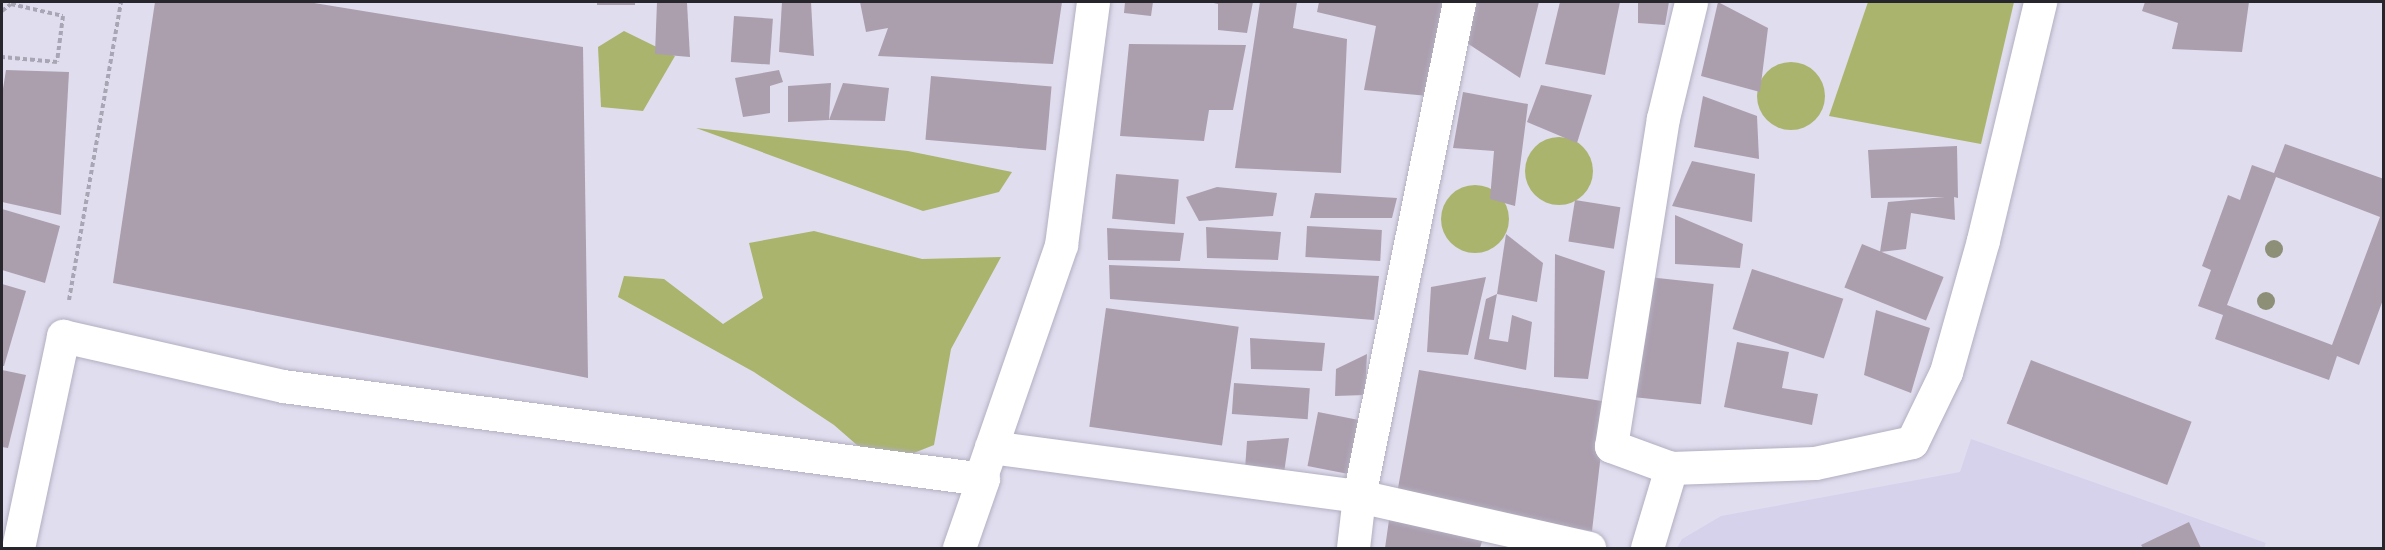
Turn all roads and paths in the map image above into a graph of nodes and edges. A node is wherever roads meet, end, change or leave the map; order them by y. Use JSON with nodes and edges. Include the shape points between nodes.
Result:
{"nodes":[{"id":1,"x":121,"y":2,"type":"edge"},
{"id":2,"x":1093,"y":2,"type":"edge"},
{"id":3,"x":1459,"y":2,"type":"edge"},
{"id":4,"x":1691,"y":2,"type":"edge"},
{"id":5,"x":2040,"y":2,"type":"edge"},
{"id":6,"x":2,"y":11,"type":"edge"},
{"id":7,"x":2,"y":57,"type":"edge"},
{"id":8,"x":63,"y":336,"type":"junction"},
{"id":9,"x":991,"y":447,"type":"junction"},
{"id":10,"x":1671,"y":468,"type":"junction"},
{"id":11,"x":980,"y":479,"type":"junction"},
{"id":12,"x":1359,"y":496,"type":"junction"},
{"id":13,"x":18,"y":549,"type":"edge"},
{"id":14,"x":959,"y":549,"type":"edge"},
{"id":15,"x":1353,"y":549,"type":"edge"},
{"id":16,"x":1589,"y":549,"type":"edge"},
{"id":17,"x":1647,"y":549,"type":"edge"}],
"edges":[{"from":1,"to":8,"type":"path"},
{"from":2,"to":9,"type":"street","via":[[1061,245]]},
{"from":3,"to":12,"type":"street"},
{"from":4,"to":10,"type":"street","via":[[1663,118],[1611,446]]},
{"from":5,"to":10,"type":"street","via":[[1983,240],[1946,372],[1912,442],[1815,463]]},
{"from":6,"to":7,"type":"path","via":[[11,4],[63,16],[57,62]]},
{"from":8,"to":11,"type":"street","via":[[283,386]]},
{"from":8,"to":13,"type":"street"},
{"from":9,"to":11,"type":"street"},
{"from":9,"to":12,"type":"street"},
{"from":10,"to":17,"type":"street"},
{"from":11,"to":14,"type":"street"},
{"from":12,"to":15,"type":"street"},
{"from":12,"to":16,"type":"street"}]}
